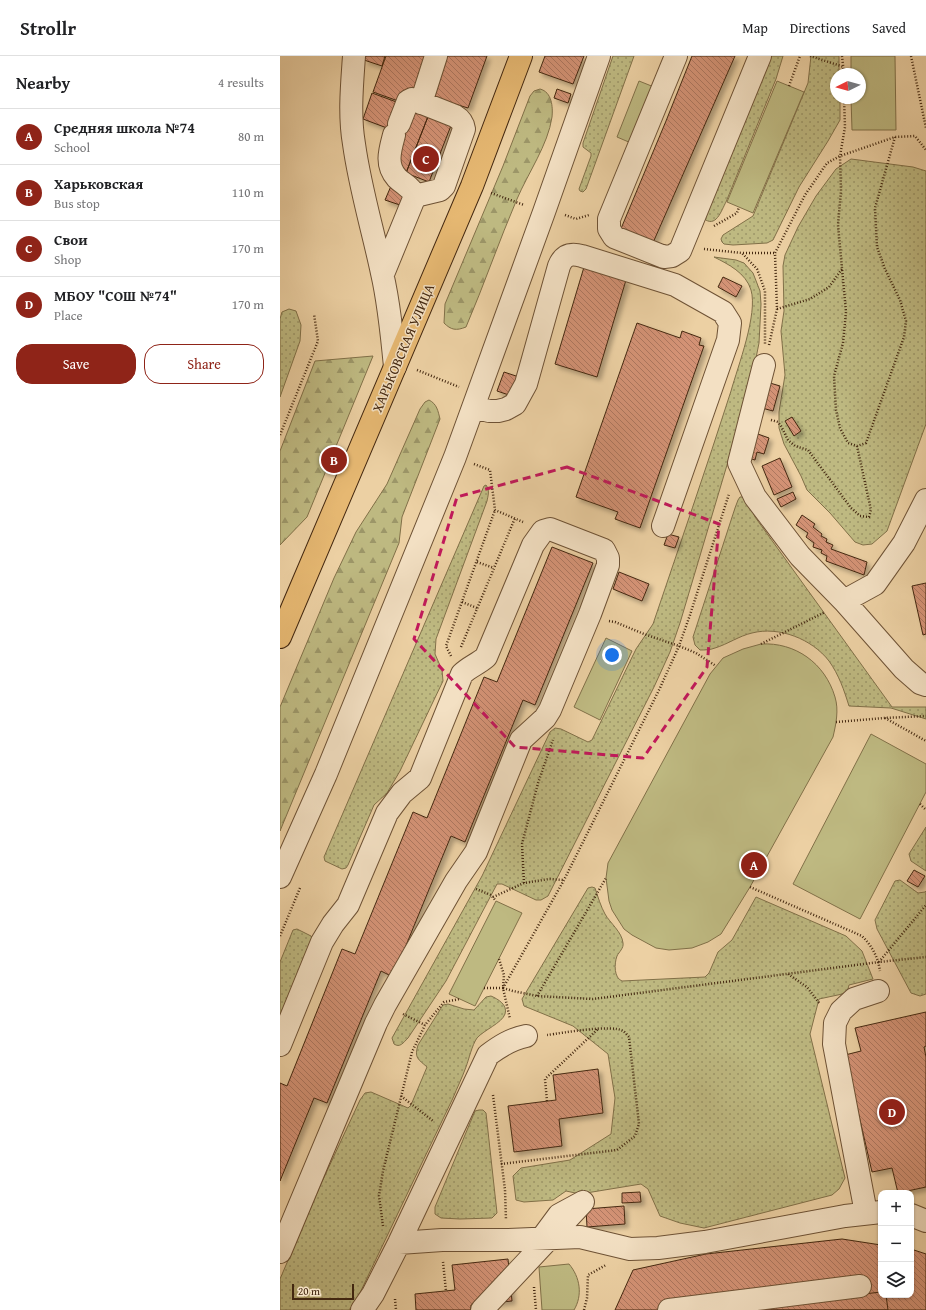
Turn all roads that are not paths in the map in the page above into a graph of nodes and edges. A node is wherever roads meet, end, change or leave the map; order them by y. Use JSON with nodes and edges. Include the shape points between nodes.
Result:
{"nodes":[{"id":1,"x":354,"y":56,"type":"edge"},
{"id":2,"x":436,"y":56,"type":"edge"},
{"id":3,"x":522,"y":56,"type":"edge"},
{"id":4,"x":599,"y":56,"type":"edge"},
{"id":5,"x":676,"y":56,"type":"edge"},
{"id":6,"x":760,"y":56,"type":"edge"},
{"id":7,"x":421,"y":103,"type":"junction"},
{"id":8,"x":374,"y":184,"type":"dead end"},
{"id":9,"x":415,"y":196,"type":"junction"},
{"id":10,"x":366,"y":206,"type":"junction"},
{"id":11,"x":383,"y":274,"type":"junction"},
{"id":12,"x":764,"y":365,"type":"road end"},
{"id":13,"x":395,"y":366,"type":"junction"},
{"id":14,"x":474,"y":407,"type":"junction"},
{"id":15,"x":926,"y":500,"type":"edge"},
{"id":16,"x":663,"y":526,"type":"dead end"},
{"id":17,"x":844,"y":601,"type":"junction"},
{"id":18,"x":280,"y":637,"type":"edge"},
{"id":19,"x":926,"y":685,"type":"edge"},
{"id":20,"x":280,"y":877,"type":"edge"},
{"id":21,"x":878,"y":991,"type":"dead end"},
{"id":22,"x":526,"y":1036,"type":"road end"},
{"id":23,"x":280,"y":1044,"type":"edge"},
{"id":24,"x":874,"y":1212,"type":"edge"},
{"id":25,"x":914,"y":1216,"type":"edge"},
{"id":26,"x":926,"y":1222,"type":"edge"},
{"id":27,"x":542,"y":1238,"type":"junction"},
{"id":28,"x":395,"y":1251,"type":"junction"},
{"id":29,"x":280,"y":1252,"type":"edge"},
{"id":30,"x":860,"y":1286,"type":"dead end"},
{"id":31,"x":362,"y":1310,"type":"edge"},
{"id":32,"x":482,"y":1310,"type":"edge"},
{"id":33,"x":669,"y":1310,"type":"edge"}],
"edges":[{"from":1,"to":10,"type":"street","via":[[352,130]]},
{"from":2,"to":7,"type":"street"},
{"from":3,"to":13,"type":"main road","name":"ХАРЬКОВСКАЯ УЛИЦА","via":[[472,186]]},
{"from":4,"to":14,"type":"street"},
{"from":5,"to":6,"type":"street","via":[[609,219],[609,229],[614,237],[664,257],[680,251]]},
{"from":7,"to":9,"type":"street","via":[[408,101],[389,152],[392,171],[412,189]]},
{"from":7,"to":9,"type":"street","via":[[460,119],[464,129],[444,186],[440,190]]},
{"from":8,"to":10,"type":"street"},
{"from":9,"to":11,"type":"street"},
{"from":10,"to":11,"type":"street"},
{"from":11,"to":13,"type":"street"},
{"from":12,"to":17,"type":"street","via":[[739,463],[755,497],[800,556]]},
{"from":13,"to":18,"type":"main road","name":"ХАРЬКОВСКАЯ УЛИЦА"},
{"from":14,"to":16,"type":"street","via":[[498,411],[515,404],[526,384],[559,266],[566,255],[582,256],[675,286],[723,312],[730,323],[728,340]]},
{"from":14,"to":20,"type":"street","via":[[326,774]]},
{"from":15,"to":17,"type":"street","via":[[904,543],[875,584]]},
{"from":17,"to":19,"type":"street","via":[[904,669]]},
{"from":21,"to":24,"type":"street","via":[[854,999],[842,1011],[835,1023],[834,1044]]},
{"from":22,"to":28,"type":"street","via":[[515,1038],[488,1055]]},
{"from":23,"to":29,"type":"street","via":[[322,942],[348,906],[387,813],[402,794],[420,778],[458,668],[477,664],[486,657],[532,545],[543,530],[550,530],[604,550],[608,558],[606,572],[550,710],[521,740],[476,852],[456,880],[385,1005]]},
{"from":24,"to":27,"type":"street","via":[[658,1248],[630,1249],[580,1237]]},
{"from":25,"to":26,"type":"street"},
{"from":27,"to":28,"type":"street","via":[[442,1240]]},
{"from":27,"to":32,"type":"street","via":[[559,1215],[583,1202]]},
{"from":28,"to":31,"type":"street"},
{"from":30,"to":33,"type":"street"}]}
